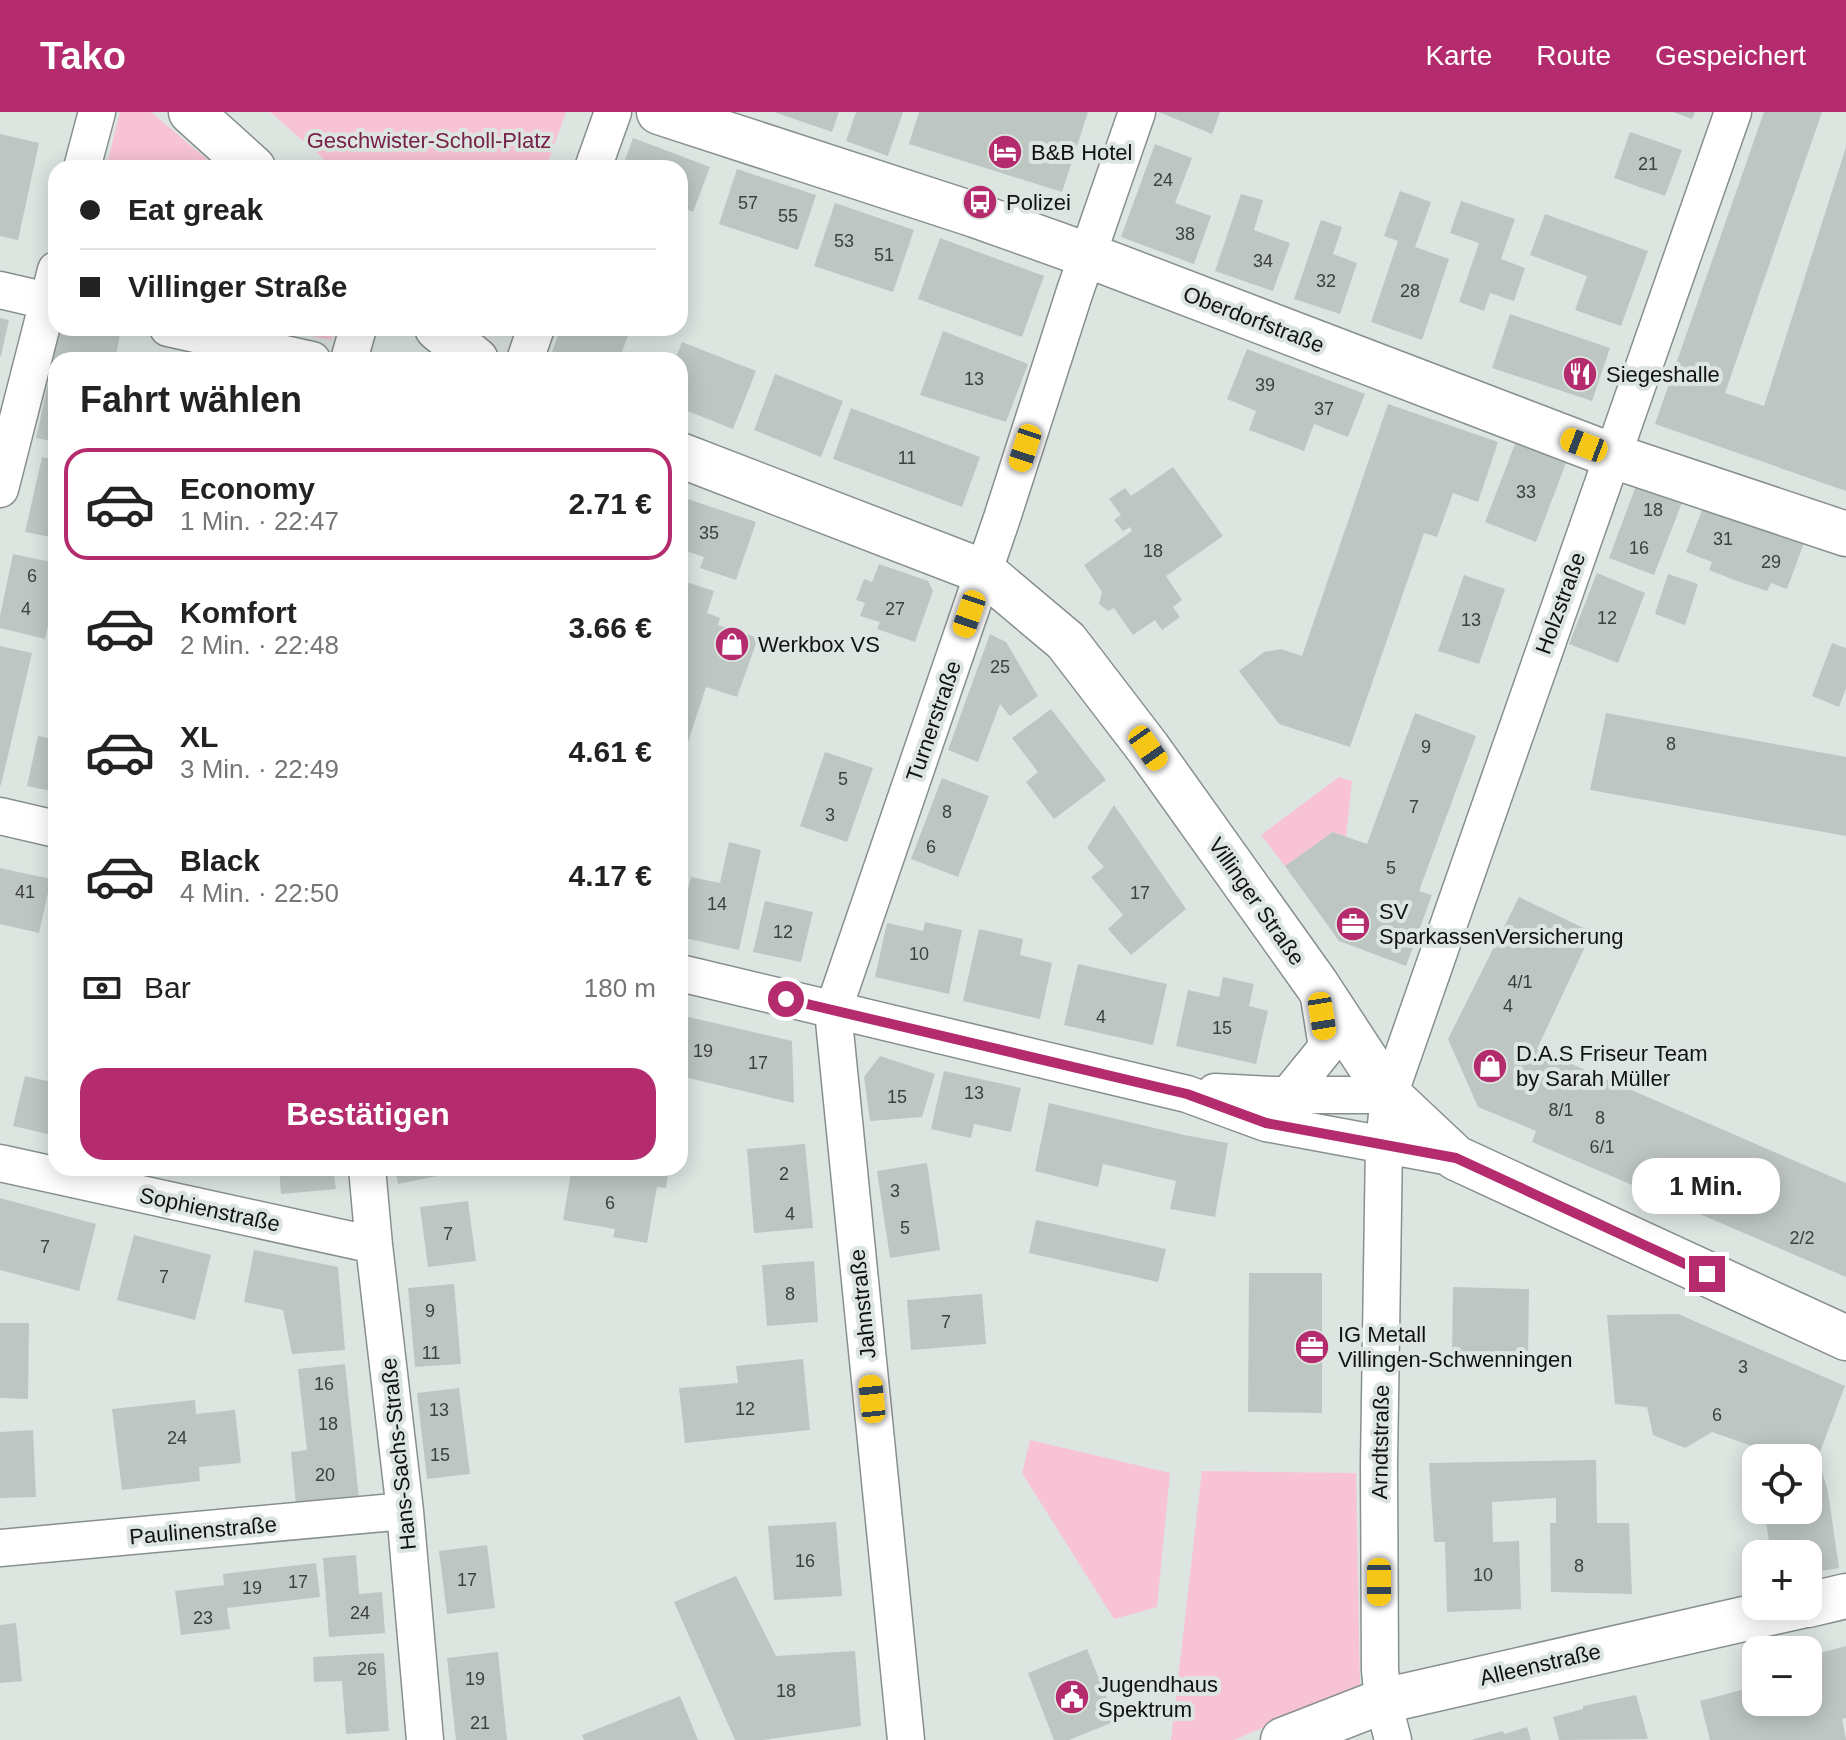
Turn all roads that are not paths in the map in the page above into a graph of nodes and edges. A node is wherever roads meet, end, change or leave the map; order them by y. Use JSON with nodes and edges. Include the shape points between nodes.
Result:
{"nodes":[{"id":1,"x":97,"y":112,"type":"edge"},
{"id":2,"x":191,"y":112,"type":"edge"},
{"id":3,"x":613,"y":112,"type":"edge"},
{"id":4,"x":659,"y":112,"type":"edge"},
{"id":5,"x":1137,"y":112,"type":"edge"},
{"id":6,"x":1733,"y":112,"type":"edge"},
{"id":7,"x":84,"y":160,"type":"edge"},
{"id":8,"x":244,"y":160,"type":"edge"},
{"id":9,"x":596,"y":160,"type":"edge"},
{"id":10,"x":1087,"y":255,"type":"junction"},
{"id":11,"x":0,"y":290,"type":"edge"},
{"id":12,"x":48,"y":291,"type":"edge"},
{"id":13,"x":48,"y":310,"type":"edge"},
{"id":14,"x":204,"y":336,"type":"edge"},
{"id":15,"x":447,"y":336,"type":"edge"},
{"id":16,"x":276,"y":352,"type":"edge"},
{"id":17,"x":466,"y":352,"type":"edge"},
{"id":18,"x":1613,"y":456,"type":"junction"},
{"id":19,"x":688,"y":458,"type":"edge"},
{"id":20,"x":0,"y":489,"type":"edge"},
{"id":21,"x":1846,"y":534,"type":"edge"},
{"id":22,"x":984,"y":572,"type":"junction"},
{"id":23,"x":0,"y":816,"type":"edge"},
{"id":24,"x":48,"y":827,"type":"edge"},
{"id":25,"x":688,"y":975,"type":"edge"},
{"id":26,"x":1317,"y":985,"type":"junction"},
{"id":27,"x":833,"y":1011,"type":"junction"},
{"id":28,"x":1187,"y":1094,"type":"junction"},
{"id":29,"x":1288,"y":1095,"type":"junction"},
{"id":30,"x":1389,"y":1095,"type":"junction"},
{"id":31,"x":1384,"y":1144,"type":"junction"},
{"id":32,"x":1456,"y":1158,"type":"junction"},
{"id":33,"x":0,"y":1163,"type":"edge"},
{"id":34,"x":48,"y":1174,"type":"edge"},
{"id":35,"x":59,"y":1176,"type":"edge"},
{"id":36,"x":368,"y":1176,"type":"edge"},
{"id":37,"x":374,"y":1245,"type":"junction"},
{"id":38,"x":1846,"y":1338,"type":"edge"},
{"id":39,"x":405,"y":1511,"type":"junction"},
{"id":40,"x":0,"y":1548,"type":"edge"},
{"id":41,"x":1846,"y":1596,"type":"edge"},
{"id":42,"x":1822,"y":1602,"type":"edge"},
{"id":43,"x":1750,"y":1620,"type":"edge"},
{"id":44,"x":1388,"y":1720,"type":"edge"},
{"id":45,"x":425,"y":1740,"type":"edge"},
{"id":46,"x":906,"y":1740,"type":"edge"},
{"id":47,"x":1283,"y":1740,"type":"edge"}],
"edges":[{"from":1,"to":7,"type":"street"},
{"from":2,"to":8,"type":"main road"},
{"from":3,"to":9,"type":"street"},
{"from":4,"to":10,"type":"main road","name":"Oberdorfstraße"},
{"from":5,"to":10,"type":"street","name":"Turnerstraße"},
{"from":6,"to":18,"type":"street","name":"Holzstraße"},
{"from":10,"to":18,"type":"main road","name":"Oberdorfstraße"},
{"from":10,"to":22,"type":"street","name":"Turnerstraße"},
{"from":11,"to":12,"type":"street"},
{"from":13,"to":20,"type":"street"},
{"from":14,"to":16,"type":"street"},
{"from":15,"to":17,"type":"main road"},
{"from":18,"to":21,"type":"main road","name":"Oberdorfstraße"},
{"from":18,"to":30,"type":"street","name":"Holzstraße"},
{"from":19,"to":22,"type":"main road","name":"Villinger Straße"},
{"from":22,"to":26,"type":"main road","name":"Villinger Straße","via":[[1066,641]]},
{"from":22,"to":27,"type":"street","name":"Turnerstraße"},
{"from":23,"to":24,"type":"street"},
{"from":25,"to":27,"type":"street"},
{"from":26,"to":29,"type":"street","via":[[1327,1047]]},
{"from":26,"to":30,"type":"main road","name":"Villinger Straße"},
{"from":27,"to":28,"type":"street"},
{"from":27,"to":46,"type":"street","name":"Jahnstraße"},
{"from":28,"to":29,"type":"street"},
{"from":28,"to":31,"type":"street","via":[[1266,1123]]},
{"from":29,"to":30,"type":"street"},
{"from":30,"to":31,"type":"street","name":"Arndtstraße"},
{"from":30,"to":32,"type":"main road","name":"Villinger Straße"},
{"from":31,"to":32,"type":"street"},
{"from":31,"to":44,"type":"street","name":"Arndtstraße","via":[[1380,1670]]},
{"from":32,"to":38,"type":"main road","name":"Villinger Straße"},
{"from":33,"to":34,"type":"street","name":"Sophienstraße"},
{"from":35,"to":37,"type":"street","name":"Sophienstraße"},
{"from":36,"to":37,"type":"street","name":"Hans-Sachs-Straße"},
{"from":37,"to":39,"type":"street","name":"Hans-Sachs-Straße"},
{"from":39,"to":40,"type":"street","name":"Paulinenstraße"},
{"from":39,"to":45,"type":"street","name":"Hans-Sachs-Straße"},
{"from":41,"to":42,"type":"main road"},
{"from":43,"to":44,"type":"main road","name":"Alleenstraße"},
{"from":44,"to":47,"type":"main road","name":"Alleenstraße"}]}
